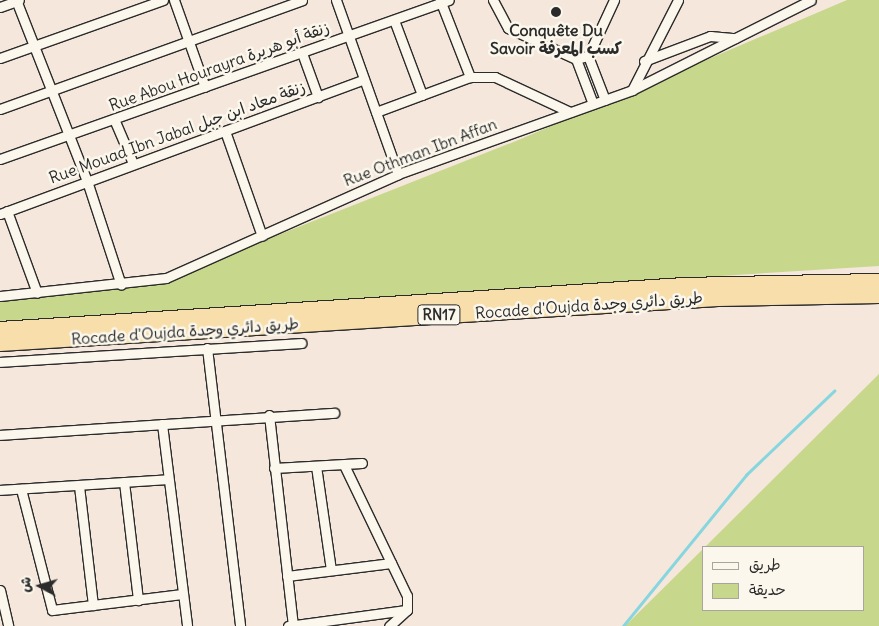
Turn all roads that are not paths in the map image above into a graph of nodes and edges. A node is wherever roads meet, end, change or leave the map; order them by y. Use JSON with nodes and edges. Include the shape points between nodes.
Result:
{"nodes":[{"id":1,"x":17,"y":0,"type":"edge"},
{"id":2,"x":163,"y":0,"type":"edge"},
{"id":3,"x":174,"y":0,"type":"edge"},
{"id":4,"x":302,"y":0,"type":"edge"},
{"id":5,"x":336,"y":0,"type":"edge"},
{"id":6,"x":493,"y":0,"type":"edge"},
{"id":7,"x":614,"y":0,"type":"edge"},
{"id":8,"x":678,"y":0,"type":"edge"},
{"id":9,"x":811,"y":0,"type":"edge"},
{"id":10,"x":443,"y":1,"type":"edge"},
{"id":11,"x":793,"y":4,"type":"edge"},
{"id":12,"x":0,"y":7,"type":"edge"},
{"id":13,"x":394,"y":20,"type":"junction"},
{"id":14,"x":349,"y":36,"type":"junction"},
{"id":15,"x":735,"y":38,"type":"junction"},
{"id":16,"x":189,"y":41,"type":"junction"},
{"id":17,"x":33,"y":46,"type":"junction"},
{"id":18,"x":302,"y":52,"type":"junction"},
{"id":19,"x":588,"y":56,"type":"junction"},
{"id":20,"x":0,"y":58,"type":"edge"},
{"id":21,"x":576,"y":59,"type":"junction"},
{"id":22,"x":644,"y":61,"type":"junction"},
{"id":23,"x":470,"y":77,"type":"junction"},
{"id":24,"x":364,"y":79,"type":"junction"},
{"id":25,"x":205,"y":87,"type":"junction"},
{"id":26,"x":50,"y":90,"type":"junction"},
{"id":27,"x":632,"y":90,"type":"junction"},
{"id":28,"x":422,"y":95,"type":"junction"},
{"id":29,"x":318,"y":97,"type":"junction"},
{"id":30,"x":605,"y":100,"type":"junction"},
{"id":31,"x":594,"y":104,"type":"junction"},
{"id":32,"x":0,"y":109,"type":"edge"},
{"id":33,"x":376,"y":112,"type":"junction"},
{"id":34,"x":570,"y":112,"type":"junction"},
{"id":35,"x":114,"y":119,"type":"junction"},
{"id":36,"x":224,"y":131,"type":"junction"},
{"id":37,"x":67,"y":137,"type":"junction"},
{"id":38,"x":0,"y":159,"type":"edge"},
{"id":39,"x":132,"y":161,"type":"junction"},
{"id":40,"x":398,"y":174,"type":"junction"},
{"id":41,"x":86,"y":181,"type":"junction"},
{"id":42,"x":3,"y":212,"type":"edge"},
{"id":43,"x":262,"y":236,"type":"junction"},
{"id":44,"x":879,"y":282,"type":"edge"},
{"id":45,"x":121,"y":285,"type":"junction"},
{"id":46,"x":36,"y":293,"type":"junction"},
{"id":47,"x":879,"y":295,"type":"edge"},
{"id":48,"x":0,"y":296,"type":"edge"},
{"id":49,"x":0,"y":330,"type":"edge"},
{"id":50,"x":301,"y":342,"type":"dead end"},
{"id":51,"x":0,"y":343,"type":"edge"},
{"id":52,"x":207,"y":348,"type":"junction"},
{"id":53,"x":0,"y":362,"type":"edge"},
{"id":54,"x":334,"y":413,"type":"dead end"},
{"id":55,"x":269,"y":415,"type":"junction"},
{"id":56,"x":215,"y":419,"type":"junction"},
{"id":57,"x":162,"y":424,"type":"junction"},
{"id":58,"x":0,"y":435,"type":"edge"},
{"id":59,"x":362,"y":463,"type":"dead end"},
{"id":60,"x":344,"y":465,"type":"junction"},
{"id":61,"x":316,"y":466,"type":"junction"},
{"id":62,"x":274,"y":468,"type":"junction"},
{"id":63,"x":168,"y":479,"type":"junction"},
{"id":64,"x":124,"y":482,"type":"junction"},
{"id":65,"x":79,"y":486,"type":"junction"},
{"id":66,"x":21,"y":489,"type":"junction"},
{"id":67,"x":0,"y":490,"type":"edge"},
{"id":68,"x":391,"y":563,"type":"junction"},
{"id":69,"x":331,"y":570,"type":"junction"},
{"id":70,"x":288,"y":576,"type":"junction"},
{"id":71,"x":0,"y":590,"type":"edge"},
{"id":72,"x":182,"y":594,"type":"junction"},
{"id":73,"x":138,"y":600,"type":"junction"},
{"id":74,"x":94,"y":605,"type":"junction"},
{"id":75,"x":407,"y":610,"type":"junction"},
{"id":76,"x":294,"y":625,"type":"edge"},
{"id":77,"x":8,"y":626,"type":"edge"},
{"id":78,"x":187,"y":626,"type":"edge"},
{"id":79,"x":240,"y":626,"type":"edge"},
{"id":80,"x":288,"y":626,"type":"edge"},
{"id":81,"x":389,"y":626,"type":"edge"}],
"edges":[{"from":1,"to":12,"type":"street"},
{"from":1,"to":17,"type":"street"},
{"from":2,"to":17,"type":"street"},
{"from":3,"to":16,"type":"street"},
{"from":4,"to":16,"type":"street"},
{"from":5,"to":14,"type":"street"},
{"from":6,"to":21,"type":"street","via":[[508,28]]},
{"from":7,"to":19,"type":"street"},
{"from":8,"to":22,"type":"street"},
{"from":9,"to":11,"type":"street","name":"Rue Othman Ibn Affan"},
{"from":10,"to":13,"type":"street","name":"Rue Abou Hourayra زنقة أبو هريرة"},
{"from":10,"to":23,"type":"street"},
{"from":11,"to":15,"type":"street","name":"Rue Othman Ibn Affan"},
{"from":13,"to":14,"type":"street","name":"Rue Abou Hourayra زنقة أبو هريرة"},
{"from":13,"to":28,"type":"street"},
{"from":14,"to":18,"type":"street","name":"Rue Abou Hourayra زنقة أبو هريرة"},
{"from":14,"to":24,"type":"street"},
{"from":15,"to":22,"type":"street","via":[[710,36]]},
{"from":15,"to":27,"type":"street","name":"Rue Othman Ibn Affan"},
{"from":16,"to":25,"type":"street"},
{"from":16,"to":26,"type":"street"},
{"from":17,"to":20,"type":"street"},
{"from":17,"to":26,"type":"street"},
{"from":18,"to":25,"type":"street","name":"Rue Abou Hourayra زنقة أبو هريرة"},
{"from":18,"to":29,"type":"street"},
{"from":19,"to":21,"type":"street"},
{"from":19,"to":30,"type":"street"},
{"from":21,"to":31,"type":"street"},
{"from":22,"to":27,"type":"street"},
{"from":23,"to":28,"type":"street"},
{"from":23,"to":34,"type":"street","via":[[495,77]]},
{"from":24,"to":29,"type":"street","name":"Rue Mouad Ibn Jabal زنقة معاد ابن جبل"},
{"from":24,"to":33,"type":"street"},
{"from":25,"to":35,"type":"street","name":"Rue Abou Hourayra زنقة أبو هريرة"},
{"from":26,"to":32,"type":"street"},
{"from":26,"to":37,"type":"street"},
{"from":27,"to":30,"type":"street","name":"Rue Othman Ibn Affan"},
{"from":28,"to":33,"type":"street"},
{"from":29,"to":36,"type":"street","name":"Rue Mouad Ibn Jabal زنقة معاد ابن جبل"},
{"from":30,"to":31,"type":"street","name":"Rue Othman Ibn Affan"},
{"from":31,"to":34,"type":"street","name":"Rue Othman Ibn Affan"},
{"from":33,"to":40,"type":"street"},
{"from":34,"to":40,"type":"street","name":"Rue Othman Ibn Affan"},
{"from":35,"to":37,"type":"street","name":"Rue Abou Hourayra زنقة أبو هريرة"},
{"from":35,"to":39,"type":"street"},
{"from":36,"to":39,"type":"street","name":"Rue Mouad Ibn Jabal زنقة معاد ابن جبل"},
{"from":36,"to":43,"type":"street"},
{"from":37,"to":38,"type":"street","name":"Rue Abou Hourayra زنقة أبو هريرة"},
{"from":37,"to":41,"type":"street"},
{"from":39,"to":41,"type":"street","name":"Rue Mouad Ibn Jabal زنقة معاد ابن جبل"},
{"from":40,"to":43,"type":"street","name":"Rue Othman Ibn Affan"},
{"from":41,"to":42,"type":"street","name":"Rue Mouad Ibn Jabal زنقة معاد ابن جبل"},
{"from":41,"to":45,"type":"street"},
{"from":42,"to":46,"type":"street"},
{"from":43,"to":45,"type":"street","name":"Rue Othman Ibn Affan","via":[[166,278]]},
{"from":44,"to":49,"type":"highway","name":"Rocade d'Oujda طريق دائري وجدة","number":"RN17","via":[[675,286]]},
{"from":45,"to":46,"type":"street","name":"Rue Othman Ibn Affan"},
{"from":46,"to":48,"type":"street","name":"Rue Othman Ibn Affan"},
{"from":47,"to":51,"type":"highway","name":"Rocade d'Oujda طريق دائري وجدة","number":"RN17","via":[[718,298]]},
{"from":50,"to":52,"type":"street"},
{"from":52,"to":53,"type":"street"},
{"from":52,"to":56,"type":"street"},
{"from":54,"to":55,"type":"street"},
{"from":55,"to":56,"type":"street"},
{"from":55,"to":62,"type":"street"},
{"from":56,"to":57,"type":"street"},
{"from":56,"to":79,"type":"street"},
{"from":57,"to":58,"type":"street"},
{"from":57,"to":63,"type":"street"},
{"from":59,"to":60,"type":"street"},
{"from":60,"to":61,"type":"street"},
{"from":60,"to":68,"type":"street"},
{"from":61,"to":62,"type":"street"},
{"from":61,"to":69,"type":"street"},
{"from":62,"to":70,"type":"street"},
{"from":63,"to":64,"type":"street"},
{"from":63,"to":72,"type":"street"},
{"from":64,"to":65,"type":"street"},
{"from":64,"to":73,"type":"street"},
{"from":65,"to":66,"type":"street"},
{"from":65,"to":74,"type":"street"},
{"from":66,"to":67,"type":"street"},
{"from":66,"to":74,"type":"street","via":[[48,606],[54,610]]},
{"from":68,"to":69,"type":"street"},
{"from":68,"to":75,"type":"street","via":[[407,596]]},
{"from":69,"to":70,"type":"street"},
{"from":70,"to":76,"type":"street"},
{"from":71,"to":77,"type":"street"},
{"from":72,"to":73,"type":"street"},
{"from":72,"to":78,"type":"street"},
{"from":73,"to":74,"type":"street"},
{"from":75,"to":76,"type":"street"},
{"from":75,"to":81,"type":"street"},
{"from":76,"to":80,"type":"street"}]}
